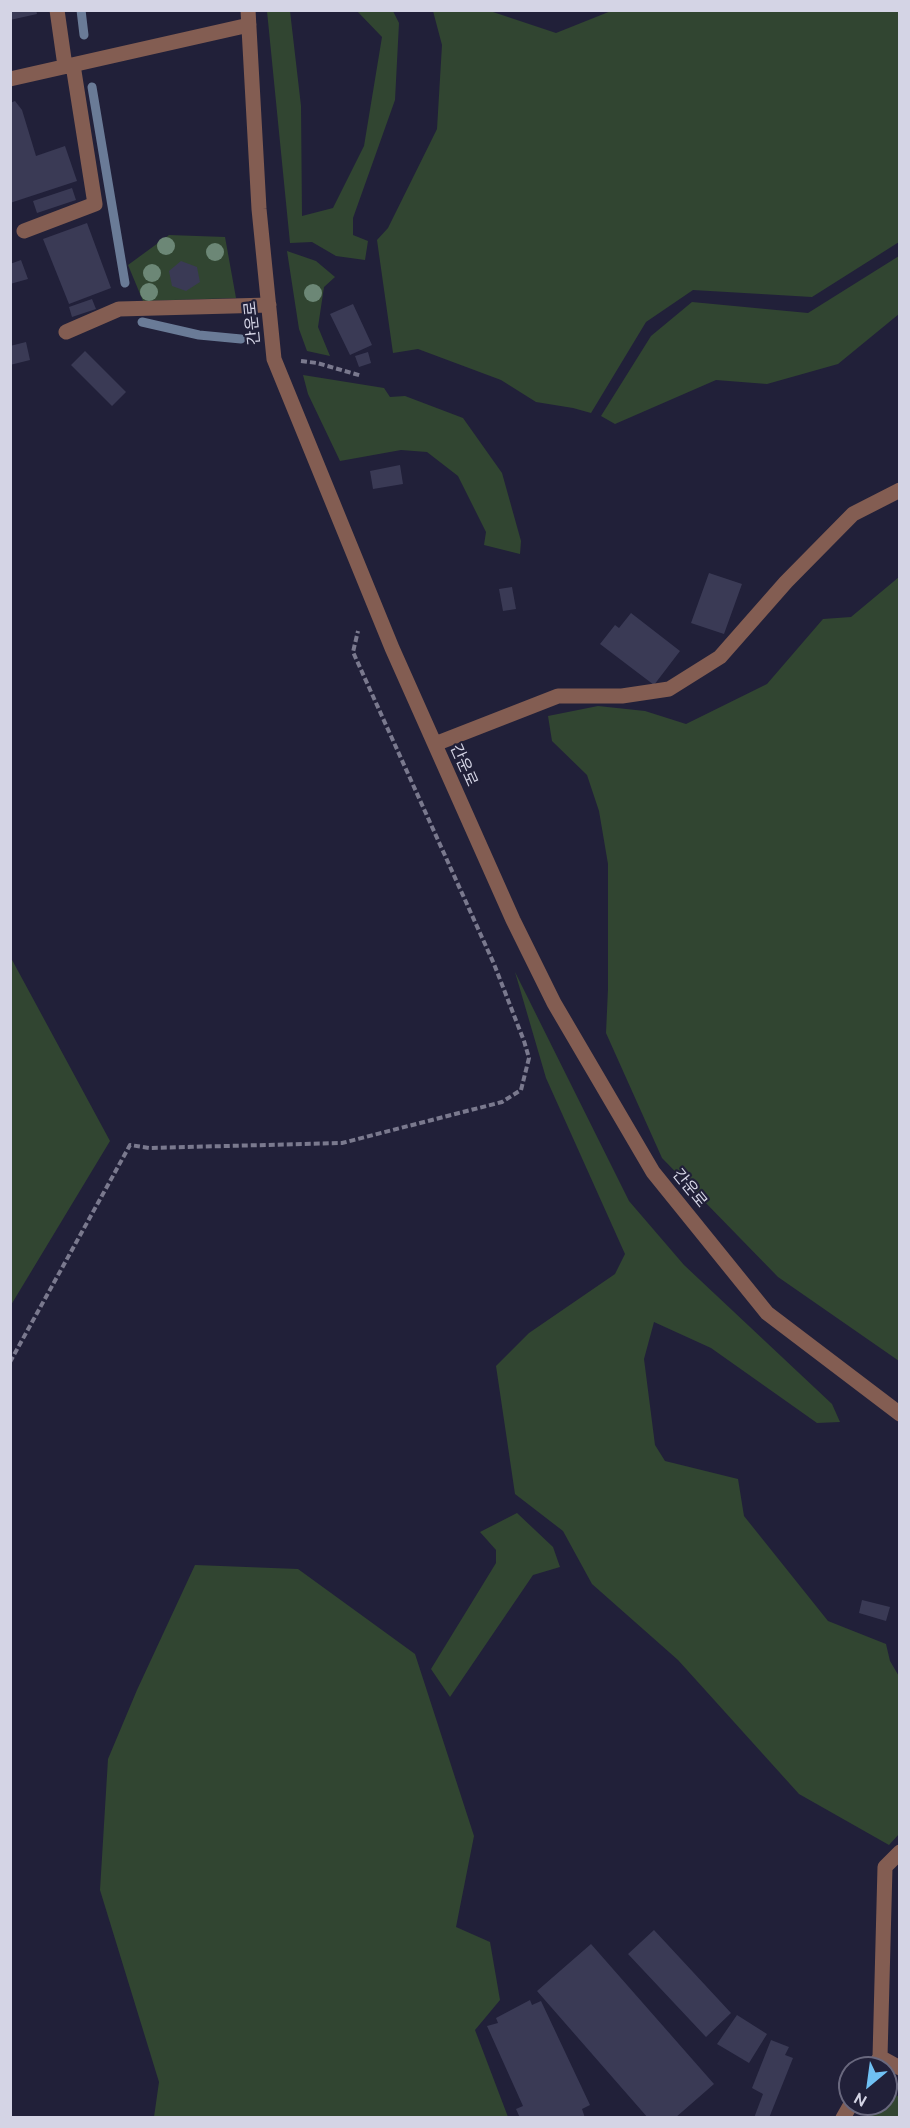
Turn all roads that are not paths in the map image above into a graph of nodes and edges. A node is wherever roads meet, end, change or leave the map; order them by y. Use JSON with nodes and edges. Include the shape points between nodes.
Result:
{"nodes":[{"id":1,"x":57,"y":10,"type":"edge"},
{"id":2,"x":248,"y":18,"type":"edge"},
{"id":3,"x":69,"y":65,"type":"junction"},
{"id":4,"x":10,"y":79,"type":"edge"},
{"id":5,"x":24,"y":231,"type":"dead end"},
{"id":6,"x":269,"y":305,"type":"junction"},
{"id":7,"x":66,"y":332,"type":"dead end"},
{"id":8,"x":900,"y":490,"type":"edge"},
{"id":9,"x":435,"y":744,"type":"junction"},
{"id":10,"x":900,"y":1414,"type":"edge"},
{"id":11,"x":900,"y":1852,"type":"edge"},
{"id":12,"x":876,"y":2056,"type":"edge"}],
"edges":[{"from":1,"to":3,"type":"street"},
{"from":2,"to":3,"type":"street"},
{"from":2,"to":6,"type":"street","name":"간운로"},
{"from":3,"to":4,"type":"street"},
{"from":3,"to":5,"type":"street","via":[[95,204]]},
{"from":6,"to":7,"type":"street","via":[[119,309]]},
{"from":6,"to":9,"type":"street","name":"간운로","via":[[274,358],[283,384]]},
{"from":8,"to":9,"type":"street","via":[[853,514],[720,657],[669,689],[622,696],[558,696]]},
{"from":9,"to":10,"type":"street","name":"간운로","via":[[554,1003],[653,1172],[768,1313]]},
{"from":11,"to":12,"type":"street","via":[[885,1867]]}]}
